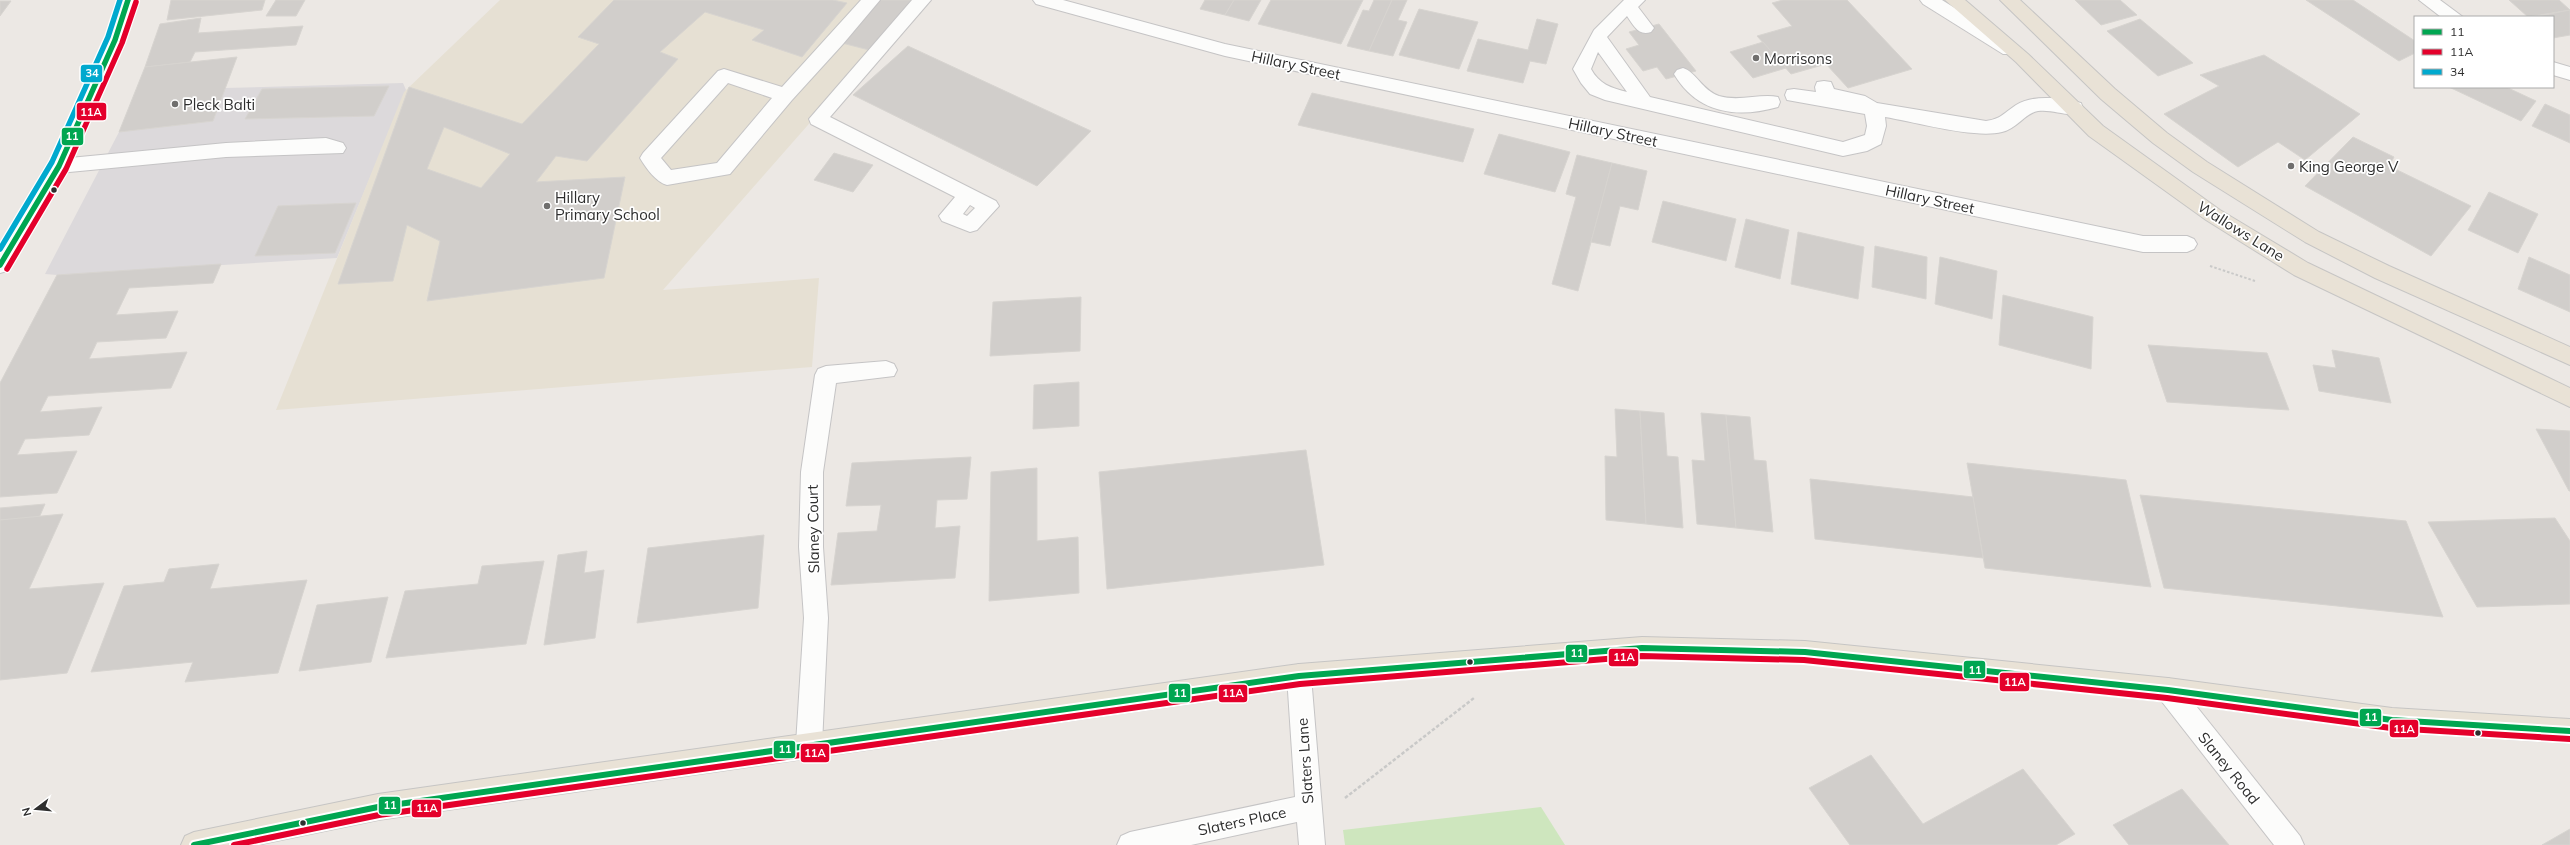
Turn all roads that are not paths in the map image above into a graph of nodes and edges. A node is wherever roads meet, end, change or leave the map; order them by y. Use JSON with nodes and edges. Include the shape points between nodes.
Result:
{"nodes":[{"id":1,"x":128,"y":0,"type":"edge"},
{"id":2,"x":871,"y":0,"type":"edge"},
{"id":3,"x":922,"y":0,"type":"edge"},
{"id":4,"x":1042,"y":0,"type":"edge"},
{"id":5,"x":1929,"y":0,"type":"edge"},
{"id":6,"x":1954,"y":0,"type":"edge"},
{"id":7,"x":2008,"y":0,"type":"edge"},
{"id":8,"x":2428,"y":0,"type":"edge"},
{"id":9,"x":2456,"y":0,"type":"edge"},
{"id":10,"x":1632,"y":3,"type":"edge"},
{"id":11,"x":2452,"y":16,"type":"edge"},
{"id":12,"x":2460,"y":16,"type":"edge"},
{"id":13,"x":1645,"y":28,"type":"dead end"},
{"id":14,"x":1598,"y":38,"type":"junction"},
{"id":15,"x":2022,"y":58,"type":"junction"},
{"id":16,"x":2554,"y":68,"type":"edge"},
{"id":17,"x":1683,"y":74,"type":"dead end"},
{"id":18,"x":2570,"y":74,"type":"edge"},
{"id":19,"x":1824,"y":87,"type":"dead end"},
{"id":20,"x":785,"y":95,"type":"junction"},
{"id":21,"x":1794,"y":95,"type":"dead end"},
{"id":22,"x":1770,"y":102,"type":"dead end"},
{"id":23,"x":1645,"y":104,"type":"junction"},
{"id":24,"x":2074,"y":108,"type":"junction"},
{"id":25,"x":1874,"y":110,"type":"junction"},
{"id":26,"x":2131,"y":113,"type":"junction"},
{"id":27,"x":2096,"y":131,"type":"junction"},
{"id":28,"x":336,"y":148,"type":"dead end"},
{"id":29,"x":59,"y":166,"type":"junction"},
{"id":30,"x":968,"y":195,"type":"dead end"},
{"id":31,"x":2270,"y":211,"type":"junction"},
{"id":32,"x":2239,"y":232,"type":"junction"},
{"id":33,"x":2187,"y":244,"type":"dead end"},
{"id":34,"x":0,"y":265,"type":"edge"},
{"id":35,"x":2570,"y":356,"type":"edge"},
{"id":36,"x":886,"y":370,"type":"dead end"},
{"id":37,"x":2570,"y":398,"type":"edge"},
{"id":38,"x":1299,"y":676,"type":"junction"},
{"id":39,"x":2168,"y":690,"type":"junction"},
{"id":40,"x":2570,"y":731,"type":"edge"},
{"id":41,"x":809,"y":744,"type":"junction"},
{"id":42,"x":1310,"y":826,"type":"edge"},
{"id":43,"x":194,"y":845,"type":"edge"},
{"id":44,"x":1130,"y":845,"type":"edge"},
{"id":45,"x":2291,"y":845,"type":"edge"}],
"edges":[{"from":1,"to":29,"type":"street","via":[[115,40]]},
{"from":2,"to":20,"type":"street"},
{"from":3,"to":30,"type":"street","via":[[818,118]]},
{"from":4,"to":33,"type":"street","name":"Hillary Street","via":[[1225,50],[2143,244]]},
{"from":5,"to":15,"type":"street"},
{"from":6,"to":15,"type":"highway","name":"Wallows Lane"},
{"from":7,"to":26,"type":"highway"},
{"from":8,"to":11,"type":"street"},
{"from":9,"to":12,"type":"street"},
{"from":10,"to":13,"type":"street"},
{"from":10,"to":14,"type":"street","via":[[1608,21]]},
{"from":14,"to":23,"type":"street"},
{"from":14,"to":23,"type":"street","via":[[1586,56],[1582,69],[1587,79],[1597,89]]},
{"from":15,"to":24,"type":"highway","name":"Wallows Lane"},
{"from":16,"to":18,"type":"street"},
{"from":17,"to":22,"type":"street","via":[[1702,96],[1752,107]]},
{"from":19,"to":25,"type":"street","via":[[1826,94],[1868,103]]},
{"from":20,"to":20,"type":"street","via":[[723,169],[667,178],[650,158],[724,75]]},
{"from":21,"to":25,"type":"street"},
{"from":23,"to":25,"type":"street","via":[[1843,149],[1874,140],[1878,125]]},
{"from":24,"to":25,"type":"street","via":[[2037,104],[2022,110],[2002,126],[1986,128]]},
{"from":24,"to":27,"type":"highway","name":"Wallows Lane"},
{"from":26,"to":27,"type":"highway"},
{"from":26,"to":31,"type":"highway","via":[[2200,167]]},
{"from":27,"to":32,"type":"highway","name":"Wallows Lane"},
{"from":28,"to":29,"type":"street","via":[[326,145],[226,150]]},
{"from":29,"to":34,"type":"street"},
{"from":31,"to":32,"type":"highway"},
{"from":31,"to":35,"type":"highway","via":[[2312,237],[2382,272]]},
{"from":32,"to":37,"type":"highway","name":"Wallows Lane","via":[[2301,269]]},
{"from":36,"to":41,"type":"street","name":"Slaney Court","via":[[826,375],[812,472],[811,547],[816,618]]},
{"from":38,"to":39,"type":"highway","via":[[1642,648],[1806,652]]},
{"from":38,"to":41,"type":"highway"},
{"from":38,"to":42,"type":"street","name":"Slaters Lane"},
{"from":39,"to":40,"type":"highway","via":[[2392,720]]},
{"from":39,"to":45,"type":"street","name":"Slaney Road"},
{"from":41,"to":43,"type":"highway","via":[[378,807]]},
{"from":42,"to":44,"type":"street","name":"Slaters Place"}]}
